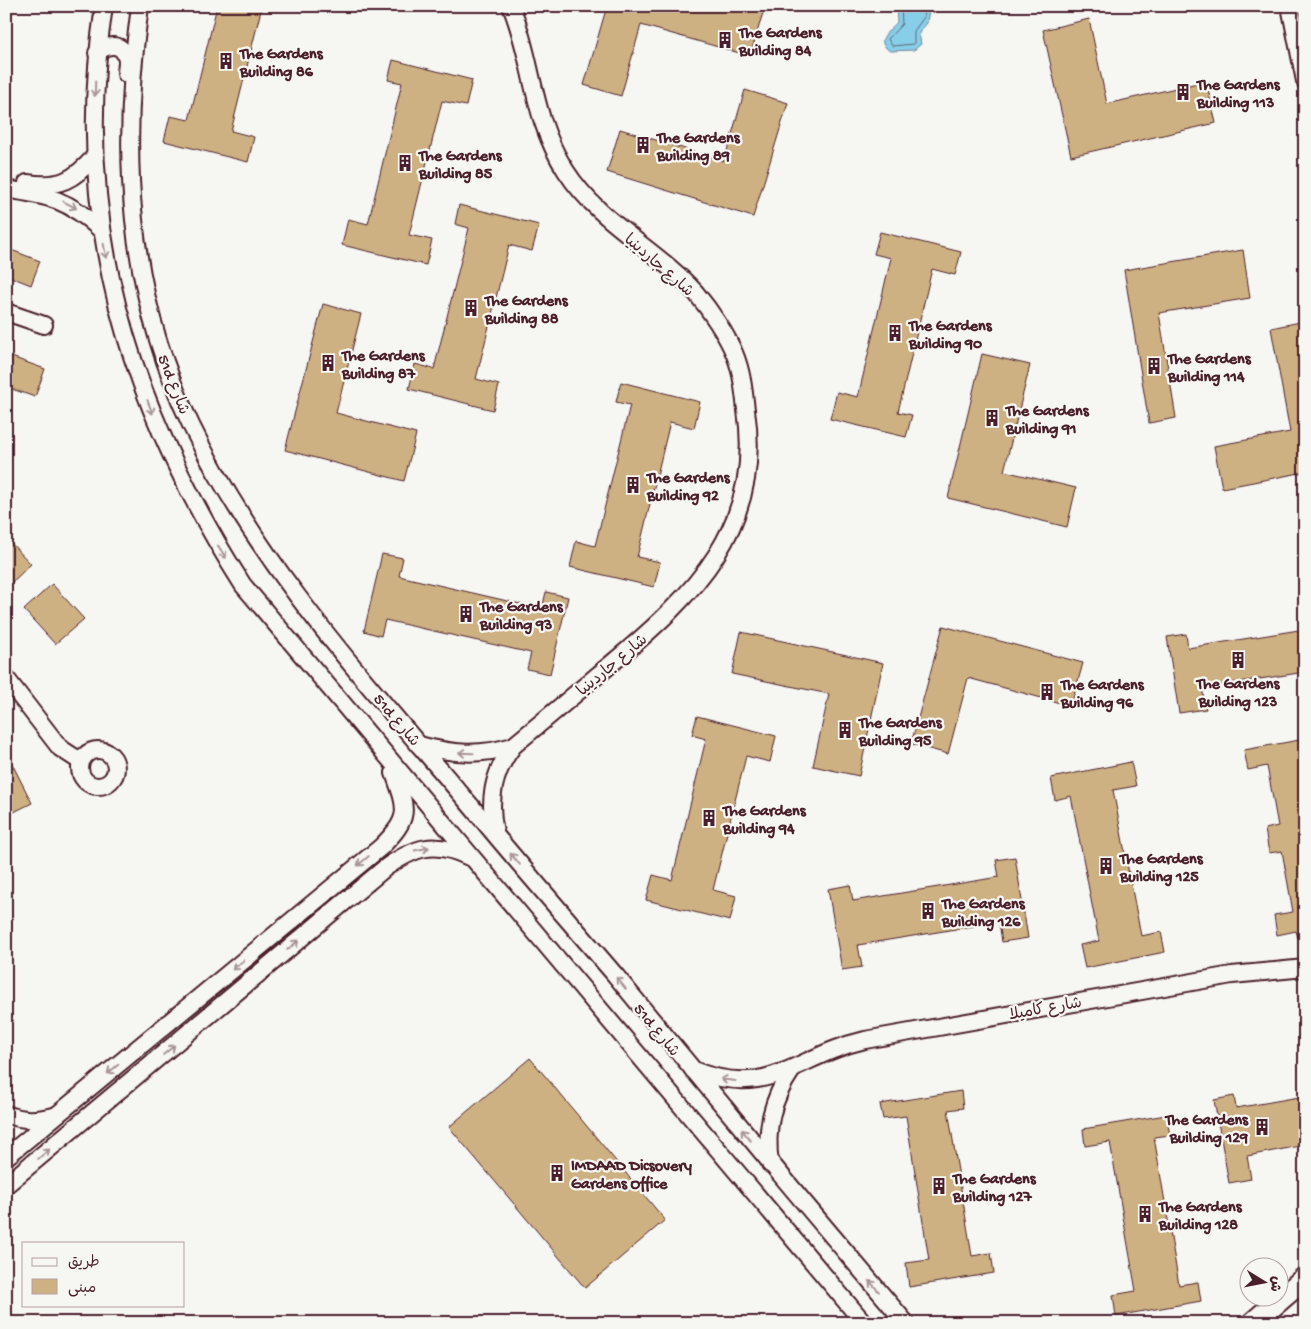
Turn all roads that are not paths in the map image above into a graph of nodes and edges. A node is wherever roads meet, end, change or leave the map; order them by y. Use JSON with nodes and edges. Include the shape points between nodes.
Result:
{"nodes":[{"id":1,"x":104,"y":6,"type":"edge"},
{"id":2,"x":140,"y":6,"type":"edge"},
{"id":3,"x":511,"y":6,"type":"edge"},
{"id":4,"x":1290,"y":6,"type":"edge"},
{"id":5,"x":97,"y":53,"type":"junction"},
{"id":6,"x":1305,"y":82,"type":"edge"},
{"id":7,"x":131,"y":122,"type":"junction"},
{"id":8,"x":95,"y":156,"type":"junction"},
{"id":9,"x":6,"y":180,"type":"edge"},
{"id":10,"x":6,"y":189,"type":"edge"},
{"id":11,"x":101,"y":230,"type":"junction"},
{"id":12,"x":6,"y":312,"type":"edge"},
{"id":13,"x":44,"y":325,"type":"dead end"},
{"id":14,"x":6,"y":678,"type":"edge"},
{"id":15,"x":419,"y":745,"type":"junction"},
{"id":16,"x":513,"y":746,"type":"junction"},
{"id":17,"x":80,"y":761,"type":"dead end"},
{"id":18,"x":389,"y":762,"type":"junction"},
{"id":19,"x":496,"y":836,"type":"junction"},
{"id":20,"x":472,"y":859,"type":"junction"},
{"id":21,"x":1305,"y":968,"type":"edge"},
{"id":22,"x":692,"y":1070,"type":"junction"},
{"id":23,"x":792,"y":1070,"type":"junction"},
{"id":24,"x":6,"y":1114,"type":"edge"},
{"id":25,"x":58,"y":1115,"type":"junction"},
{"id":26,"x":6,"y":1157,"type":"edge"},
{"id":27,"x":770,"y":1164,"type":"junction"},
{"id":28,"x":6,"y":1185,"type":"edge"},
{"id":29,"x":1305,"y":1278,"type":"edge"},
{"id":30,"x":864,"y":1323,"type":"edge"},
{"id":31,"x":906,"y":1323,"type":"edge"},
{"id":32,"x":1253,"y":1323,"type":"edge"}],
"edges":[{"from":1,"to":5,"type":"street","name":"51d شارع"},
{"from":2,"to":7,"type":"street","name":"51d شارع"},
{"from":3,"to":16,"type":"street","name":"شارع جاردينيا","via":[[520,28],[539,115],[549,144],[584,196],[610,222],[674,271],[697,294],[735,355],[749,426],[744,491],[736,517],[714,561],[677,606],[653,629]]},
{"from":4,"to":6,"type":"street"},
{"from":5,"to":7,"type":"street","via":[[104,46],[122,48],[126,57],[126,101]]},
{"from":5,"to":8,"type":"street","name":"51d شارع","one_way":true},
{"from":7,"to":15,"type":"street","name":"51d شارع","via":[[129,169],[140,267],[160,343],[191,424],[233,501],[312,617]]},
{"from":8,"to":9,"type":"street","via":[[72,178],[58,184]]},
{"from":8,"to":11,"type":"street","name":"51d شارع"},
{"from":10,"to":11,"type":"street","one_way":true,"via":[[63,201],[77,208]]},
{"from":11,"to":18,"type":"street","name":"51d شارع","one_way":true,"via":[[128,347],[149,406],[174,464],[209,531],[243,585]]},
{"from":12,"to":13,"type":"street"},
{"from":14,"to":17,"type":"street","via":[[60,748]]},
{"from":16,"to":15,"type":"street","name":"شارع جاردينيا","one_way":true,"via":[[468,754],[443,752]]},
{"from":15,"to":19,"type":"street","name":"51d شارع"},
{"from":16,"to":19,"type":"street","name":"شارع جاردينيا","via":[[503,760],[492,788],[491,814]]},
{"from":18,"to":20,"type":"street","name":"51d شارع"},
{"from":18,"to":25,"type":"street","one_way":true,"via":[[404,810],[403,821],[397,830]]},
{"from":22,"to":19,"type":"street","name":"51d شارع","one_way":true},
{"from":28,"to":20,"type":"street","one_way":true,"via":[[406,853],[424,847],[441,847]]},
{"from":20,"to":30,"type":"street","name":"51d شارع"},
{"from":21,"to":23,"type":"street","name":"شارع كاميلا","via":[[1204,980],[865,1040],[827,1050]]},
{"from":23,"to":22,"type":"street","name":"شارع كاميلا","one_way":true,"via":[[739,1081],[723,1080]]},
{"from":27,"to":22,"type":"street","name":"51d شارع","one_way":true},
{"from":23,"to":27,"type":"street","name":"شارع كاميلا","via":[[778,1093],[770,1120]]},
{"from":24,"to":25,"type":"street","via":[[24,1120]]},
{"from":25,"to":26,"type":"street"},
{"from":31,"to":27,"type":"street","name":"51d شارع","one_way":true},
{"from":29,"to":32,"type":"main road"}]}
